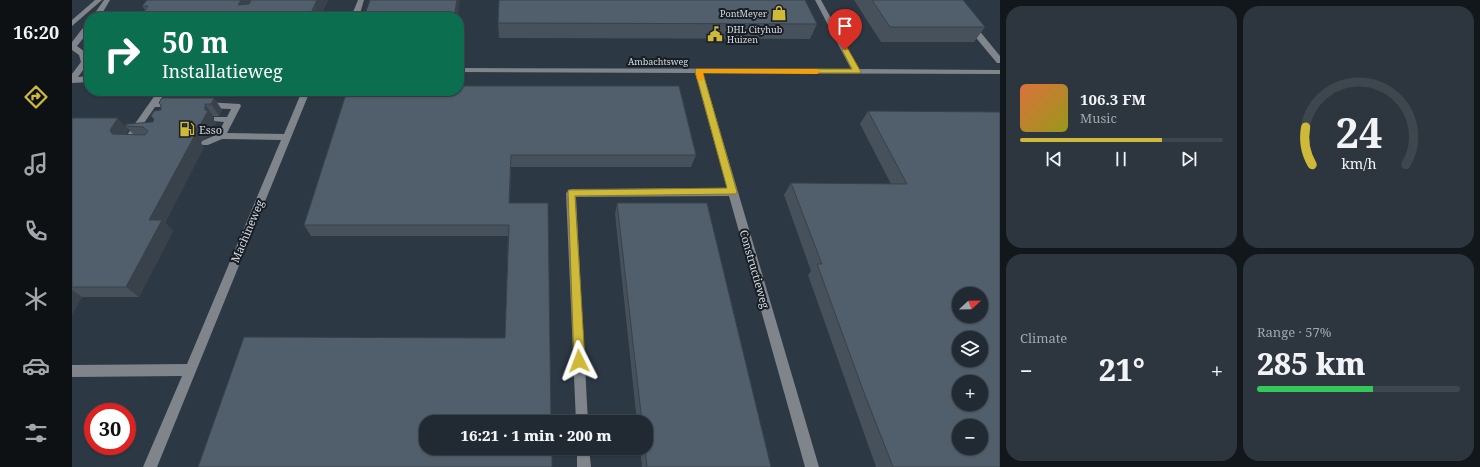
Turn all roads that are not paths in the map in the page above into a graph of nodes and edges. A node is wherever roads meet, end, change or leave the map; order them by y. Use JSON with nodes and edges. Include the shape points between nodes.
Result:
{"nodes":[{"id":1,"x":99,"y":0,"type":"edge"},
{"id":2,"x":107,"y":0,"type":"edge"},
{"id":3,"x":361,"y":0,"type":"edge"},
{"id":4,"x":818,"y":0,"type":"edge"},
{"id":5,"x":86,"y":12,"type":"edge"},
{"id":6,"x":99,"y":12,"type":"edge"},
{"id":7,"x":357,"y":12,"type":"edge"},
{"id":8,"x":84,"y":13,"type":"edge"},
{"id":9,"x":964,"y":18,"type":"edge"},
{"id":10,"x":72,"y":24,"type":"edge"},
{"id":11,"x":84,"y":32,"type":"edge"},
{"id":12,"x":72,"y":47,"type":"edge"},
{"id":13,"x":84,"y":54,"type":"edge"},
{"id":14,"x":1000,"y":61,"type":"edge"},
{"id":15,"x":84,"y":65,"type":"edge"},
{"id":16,"x":464,"y":70,"type":"edge"},
{"id":17,"x":698,"y":71,"type":"junction"},
{"id":18,"x":857,"y":72,"type":"junction"},
{"id":19,"x":1000,"y":72,"type":"edge"},
{"id":20,"x":72,"y":79,"type":"edge"},
{"id":21,"x":84,"y":79,"type":"edge"},
{"id":22,"x":159,"y":96,"type":"edge"},
{"id":23,"x":304,"y":96,"type":"edge"},
{"id":24,"x":153,"y":104,"type":"junction"},
{"id":25,"x":183,"y":105,"type":"edge"},
{"id":26,"x":199,"y":105,"type":"edge"},
{"id":27,"x":217,"y":120,"type":"dead end"},
{"id":28,"x":229,"y":120,"type":"junction"},
{"id":29,"x":134,"y":131,"type":"junction"},
{"id":30,"x":146,"y":131,"type":"edge"},
{"id":31,"x":211,"y":132,"type":"dead end"},
{"id":32,"x":222,"y":134,"type":"junction"},
{"id":33,"x":286,"y":137,"type":"junction"},
{"id":34,"x":139,"y":142,"type":"edge"},
{"id":35,"x":205,"y":143,"type":"dead end"},
{"id":36,"x":733,"y":192,"type":"junction"},
{"id":37,"x":189,"y":370,"type":"junction"},
{"id":38,"x":72,"y":371,"type":"edge"},
{"id":39,"x":582,"y":415,"type":"edge"},
{"id":40,"x":583,"y":455,"type":"edge"},
{"id":41,"x":150,"y":467,"type":"edge"},
{"id":42,"x":584,"y":467,"type":"edge"},
{"id":43,"x":812,"y":467,"type":"edge"}],
"edges":[{"from":1,"to":5,"type":"street"},
{"from":2,"to":6,"type":"street"},
{"from":3,"to":7,"type":"street"},
{"from":4,"to":18,"type":"street"},
{"from":8,"to":10,"type":"street"},
{"from":9,"to":14,"type":"street"},
{"from":11,"to":12,"type":"street"},
{"from":12,"to":13,"type":"street"},
{"from":15,"to":20,"type":"street"},
{"from":16,"to":17,"type":"street","name":"Ambachtsweg"},
{"from":17,"to":18,"type":"street","name":"Ambachtsweg"},
{"from":17,"to":36,"type":"street","name":"Constructieweg"},
{"from":18,"to":19,"type":"street","name":"Ambachtsweg"},
{"from":20,"to":21,"type":"street"},
{"from":22,"to":24,"type":"street"},
{"from":23,"to":33,"type":"street","name":"Machineweg"},
{"from":24,"to":25,"type":"street"},
{"from":24,"to":29,"type":"street","via":[[146,119]]},
{"from":26,"to":28,"type":"street","via":[[236,106]]},
{"from":27,"to":28,"type":"street"},
{"from":28,"to":32,"type":"street"},
{"from":29,"to":30,"type":"street"},
{"from":29,"to":34,"type":"street","via":[[126,142]]},
{"from":31,"to":32,"type":"street"},
{"from":32,"to":33,"type":"street"},
{"from":32,"to":35,"type":"street"},
{"from":33,"to":37,"type":"street","name":"Machineweg"},
{"from":36,"to":39,"type":"street","via":[[571,193]]},
{"from":36,"to":43,"type":"street","name":"Constructieweg"},
{"from":37,"to":38,"type":"street"},
{"from":37,"to":41,"type":"street","name":"Machineweg"},
{"from":40,"to":42,"type":"street"}]}
